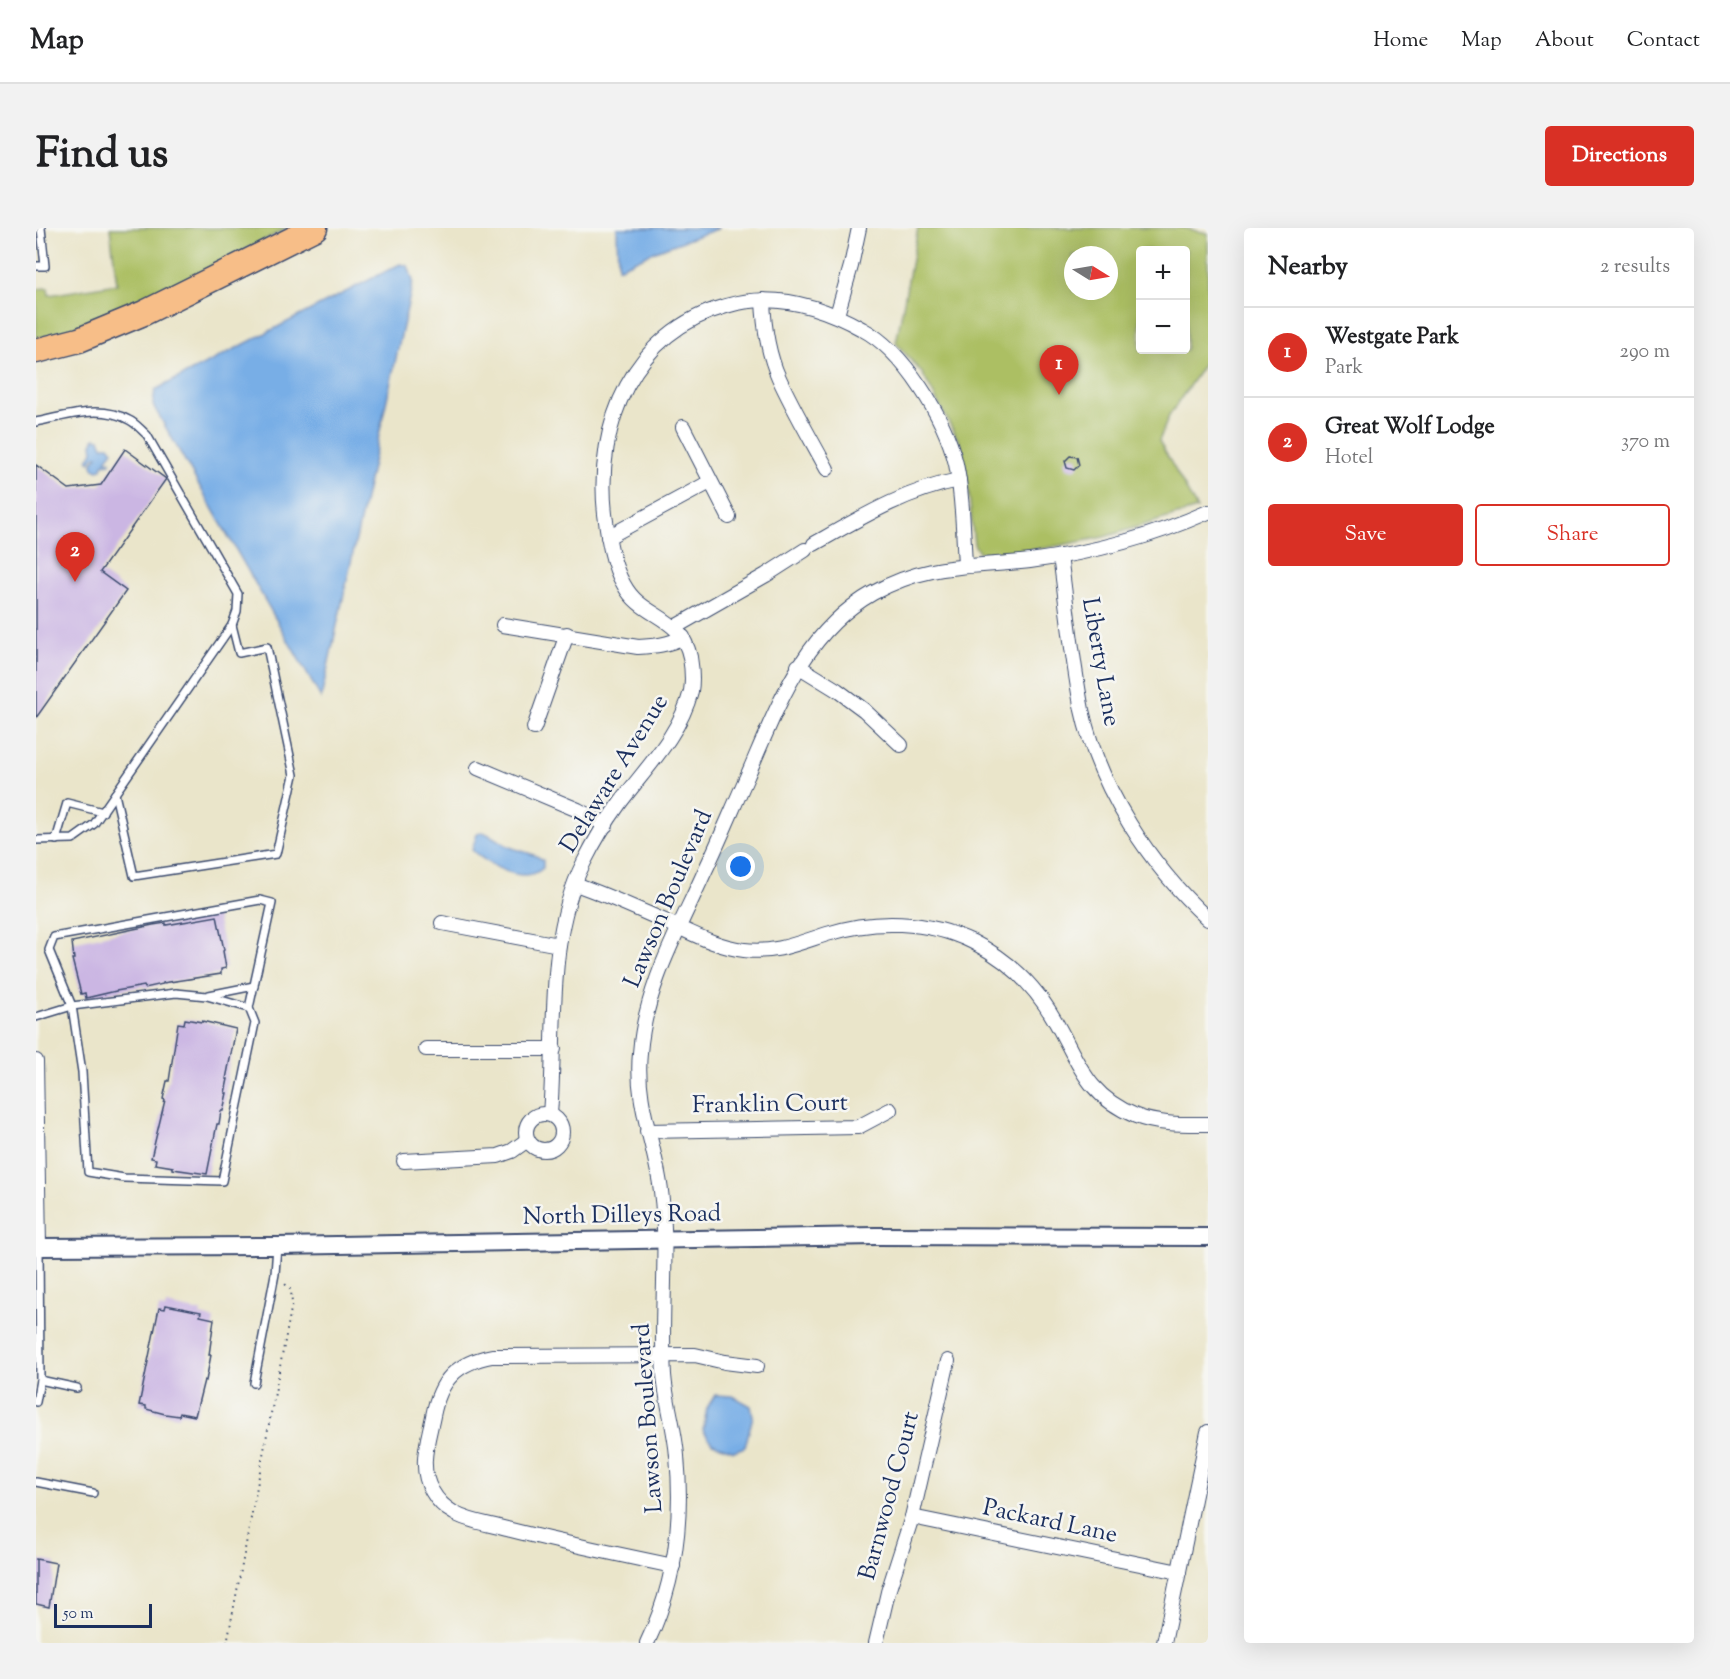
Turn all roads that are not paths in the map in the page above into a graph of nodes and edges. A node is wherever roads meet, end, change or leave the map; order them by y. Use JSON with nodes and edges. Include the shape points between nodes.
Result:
{"nodes":[{"id":1,"x":41,"y":228,"type":"edge"},
{"id":2,"x":315,"y":228,"type":"edge"},
{"id":3,"x":859,"y":228,"type":"edge"},
{"id":4,"x":36,"y":266,"type":"edge"},
{"id":5,"x":763,"y":300,"type":"junction"},
{"id":6,"x":837,"y":315,"type":"junction"},
{"id":7,"x":36,"y":351,"type":"edge"},
{"id":8,"x":36,"y":422,"type":"edge"},
{"id":9,"x":682,"y":427,"type":"dead end"},
{"id":10,"x":827,"y":469,"type":"dead end"},
{"id":11,"x":959,"y":480,"type":"junction"},
{"id":12,"x":710,"y":482,"type":"junction"},
{"id":13,"x":729,"y":517,"type":"dead end"},
{"id":14,"x":1206,"y":518,"type":"edge"},
{"id":15,"x":608,"y":537,"type":"junction"},
{"id":16,"x":1060,"y":556,"type":"junction"},
{"id":17,"x":965,"y":565,"type":"junction"},
{"id":18,"x":232,"y":625,"type":"junction"},
{"id":19,"x":502,"y":625,"type":"dead end"},
{"id":20,"x":679,"y":632,"type":"junction"},
{"id":21,"x":567,"y":634,"type":"junction"},
{"id":22,"x":798,"y":666,"type":"junction"},
{"id":23,"x":534,"y":728,"type":"dead end"},
{"id":24,"x":901,"y":744,"type":"dead end"},
{"id":25,"x":478,"y":768,"type":"dead end"},
{"id":26,"x":115,"y":794,"type":"junction"},
{"id":27,"x":103,"y":812,"type":"junction"},
{"id":28,"x":606,"y":825,"type":"junction"},
{"id":29,"x":36,"y":840,"type":"edge"},
{"id":30,"x":56,"y":840,"type":"junction"},
{"id":31,"x":575,"y":884,"type":"junction"},
{"id":32,"x":1208,"y":919,"type":"edge"},
{"id":33,"x":442,"y":923,"type":"dead end"},
{"id":34,"x":678,"y":927,"type":"junction"},
{"id":35,"x":560,"y":945,"type":"junction"},
{"id":36,"x":254,"y":986,"type":"junction"},
{"id":37,"x":207,"y":996,"type":"junction"},
{"id":38,"x":72,"y":1006,"type":"junction"},
{"id":39,"x":249,"y":1008,"type":"junction"},
{"id":40,"x":36,"y":1017,"type":"edge"},
{"id":41,"x":554,"y":1048,"type":"junction"},
{"id":42,"x":426,"y":1049,"type":"dead end"},
{"id":43,"x":36,"y":1061,"type":"edge"},
{"id":44,"x":890,"y":1110,"type":"dead end"},
{"id":45,"x":550,"y":1114,"type":"junction"},
{"id":46,"x":1208,"y":1124,"type":"edge"},
{"id":47,"x":647,"y":1131,"type":"junction"},
{"id":48,"x":526,"y":1141,"type":"junction"},
{"id":49,"x":404,"y":1161,"type":"dead end"},
{"id":50,"x":1208,"y":1237,"type":"edge"},
{"id":51,"x":663,"y":1240,"type":"junction"},
{"id":52,"x":38,"y":1246,"type":"edge"},
{"id":53,"x":277,"y":1246,"type":"junction"},
{"id":54,"x":664,"y":1354,"type":"junction"},
{"id":55,"x":948,"y":1361,"type":"dead end"},
{"id":56,"x":757,"y":1366,"type":"dead end"},
{"id":57,"x":40,"y":1380,"type":"junction"},
{"id":58,"x":254,"y":1383,"type":"dead end"},
{"id":59,"x":77,"y":1388,"type":"dead end"},
{"id":60,"x":36,"y":1402,"type":"edge"},
{"id":61,"x":1208,"y":1432,"type":"edge"},
{"id":62,"x":36,"y":1482,"type":"edge"},
{"id":63,"x":93,"y":1493,"type":"dead end"},
{"id":64,"x":912,"y":1517,"type":"junction"},
{"id":65,"x":673,"y":1566,"type":"junction"},
{"id":66,"x":1179,"y":1572,"type":"junction"},
{"id":67,"x":647,"y":1643,"type":"edge"},
{"id":68,"x":876,"y":1643,"type":"edge"},
{"id":69,"x":1164,"y":1643,"type":"edge"}],
"edges":[{"from":1,"to":4,"type":"lane","via":[[45,266]]},
{"from":2,"to":7,"type":"highway","via":[[144,313],[78,340]]},
{"from":3,"to":6,"type":"street"},
{"from":5,"to":6,"type":"street"},
{"from":5,"to":10,"type":"street","via":[[770,352],[778,377]]},
{"from":5,"to":15,"type":"street","via":[[735,303],[699,316],[657,345],[639,365],[616,406],[608,438],[604,502]]},
{"from":6,"to":11,"type":"street","via":[[874,335],[912,374],[947,439]]},
{"from":8,"to":18,"type":"lane","via":[[107,412],[129,420],[147,435],[238,594]]},
{"from":9,"to":12,"type":"street"},
{"from":11,"to":17,"type":"street"},
{"from":11,"to":20,"type":"street","via":[[933,485],[855,520]]},
{"from":12,"to":13,"type":"street"},
{"from":12,"to":15,"type":"street"},
{"from":14,"to":16,"type":"street","name":"Lawson Boulevard"},
{"from":15,"to":20,"type":"street","via":[[624,586],[642,605]]},
{"from":16,"to":17,"type":"street","name":"Lawson Boulevard"},
{"from":16,"to":32,"type":"street","name":"Liberty Lane","via":[[1083,711],[1105,777],[1126,820],[1162,872]]},
{"from":17,"to":22,"type":"street","name":"Lawson Boulevard","via":[[921,572],[869,595],[818,638]]},
{"from":18,"to":26,"type":"lane"},
{"from":18,"to":26,"type":"lane","via":[[238,653],[267,647],[294,775],[276,854],[134,876]]},
{"from":19,"to":21,"type":"street"},
{"from":20,"to":21,"type":"street","via":[[675,642],[638,647]]},
{"from":20,"to":28,"type":"street","name":"Delaware Avenue","via":[[687,645],[693,678],[681,716],[661,751]]},
{"from":21,"to":23,"type":"street"},
{"from":22,"to":24,"type":"street","via":[[864,710]]},
{"from":22,"to":34,"type":"street","name":"Lawson Boulevard"},
{"from":25,"to":28,"type":"street"},
{"from":26,"to":27,"type":"lane"},
{"from":27,"to":30,"type":"lane","via":[[73,839]]},
{"from":27,"to":30,"type":"lane","via":[[67,802]]},
{"from":28,"to":31,"type":"street","name":"Delaware Avenue"},
{"from":29,"to":30,"type":"lane"},
{"from":31,"to":34,"type":"street"},
{"from":31,"to":35,"type":"street","name":"Delaware Avenue"},
{"from":33,"to":35,"type":"street"},
{"from":34,"to":46,"type":"street","via":[[715,944],[766,951],[862,926],[893,924],[945,931],[973,942],[1007,963],[1029,985],[1054,1019],[1080,1070],[1107,1099],[1139,1117],[1171,1124]]},
{"from":34,"to":47,"type":"street","name":"Lawson Boulevard","via":[[651,992],[640,1049],[639,1094]]},
{"from":35,"to":41,"type":"street","name":"Delaware Avenue"},
{"from":36,"to":37,"type":"lane"},
{"from":36,"to":38,"type":"lane","via":[[272,903],[260,900],[54,937],[49,950]]},
{"from":36,"to":39,"type":"lane"},
{"from":37,"to":38,"type":"lane","via":[[176,993]]},
{"from":37,"to":39,"type":"lane"},
{"from":38,"to":39,"type":"lane","via":[[82,1072],[88,1172],[124,1178],[222,1181],[255,1023]]},
{"from":38,"to":40,"type":"lane"},
{"from":41,"to":42,"type":"street"},
{"from":41,"to":45,"type":"street","name":"Delaware Avenue"},
{"from":43,"to":52,"type":"street"},
{"from":44,"to":47,"type":"street","name":"Franklin Court","via":[[858,1127]]},
{"from":45,"to":48,"type":"street","via":[[532,1118],[525,1127]]},
{"from":45,"to":48,"type":"street","name":"Delaware Avenue","via":[[562,1129],[558,1143],[546,1151],[537,1150]]},
{"from":47,"to":51,"type":"street","name":"Lawson Boulevard","via":[[661,1190]]},
{"from":48,"to":49,"type":"street","via":[[498,1156]]},
{"from":50,"to":51,"type":"street","name":"North Dilleys Road"},
{"from":51,"to":53,"type":"street","name":"North Dilleys Road"},
{"from":51,"to":54,"type":"street","name":"Lawson Boulevard"},
{"from":52,"to":53,"type":"street","name":"North Dilleys Road"},
{"from":52,"to":57,"type":"lane"},
{"from":53,"to":58,"type":"lane"},
{"from":54,"to":56,"type":"street"},
{"from":54,"to":65,"type":"street","name":"Lawson Boulevard","via":[[679,1494]]},
{"from":54,"to":65,"type":"street","via":[[492,1356],[465,1364],[441,1387],[424,1460],[431,1490],[439,1501],[462,1517]]},
{"from":55,"to":64,"type":"street","name":"Barnwood Court"},
{"from":57,"to":59,"type":"lane"},
{"from":57,"to":60,"type":"lane"},
{"from":61,"to":66,"type":"street"},
{"from":62,"to":63,"type":"lane"},
{"from":64,"to":66,"type":"street","name":"Packard Lane"},
{"from":64,"to":68,"type":"street","name":"Barnwood Court"},
{"from":65,"to":67,"type":"street","name":"Lawson Boulevard"},
{"from":66,"to":69,"type":"street"}]}
